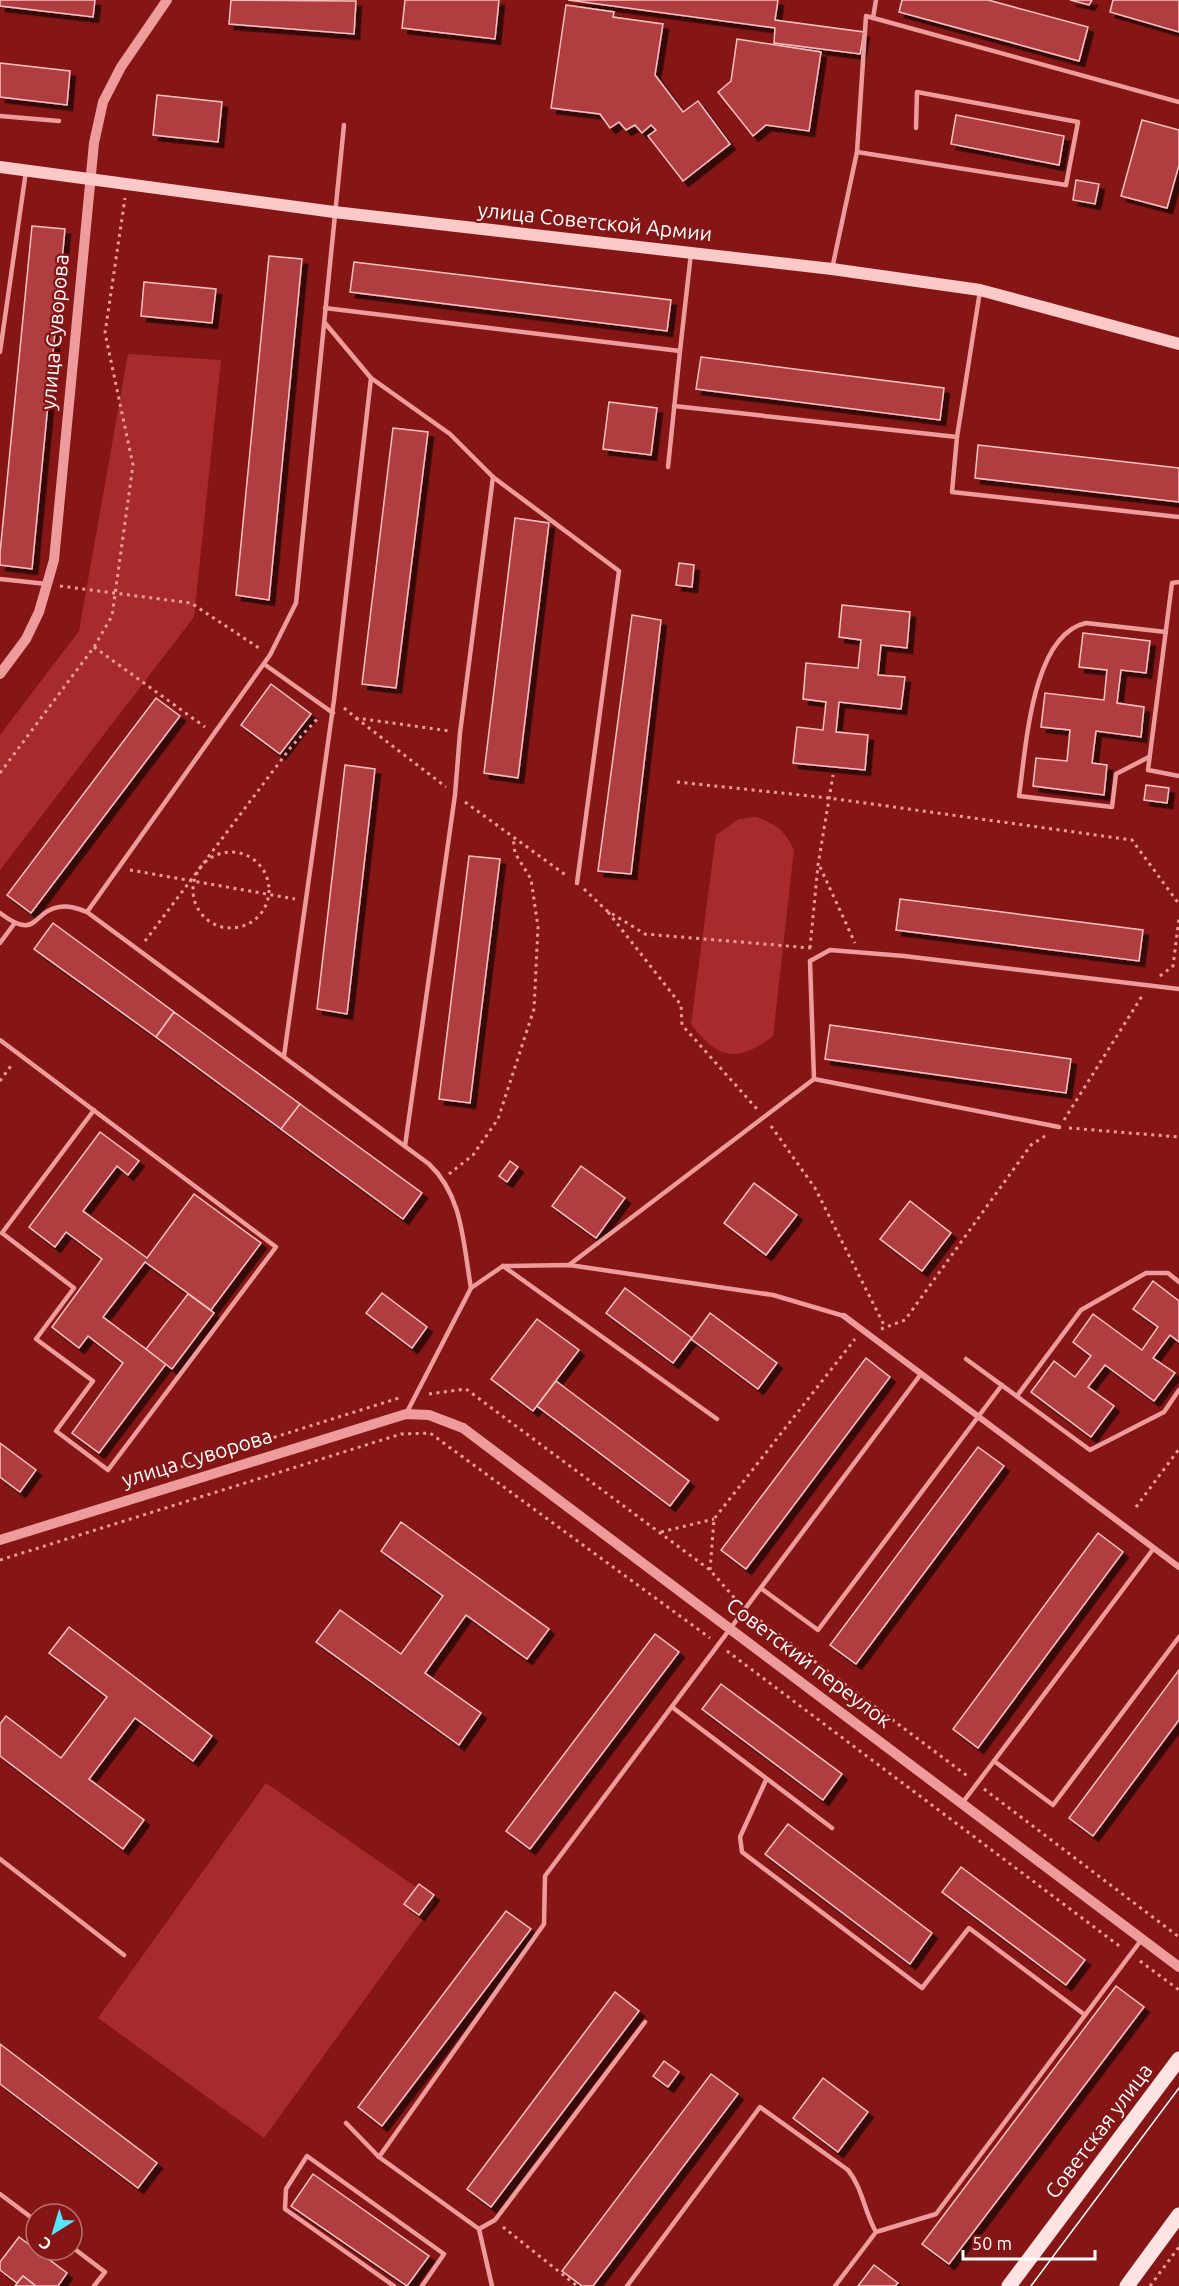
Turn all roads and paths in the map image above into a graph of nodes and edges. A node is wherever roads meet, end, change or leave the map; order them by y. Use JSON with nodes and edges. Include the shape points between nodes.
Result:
{"nodes":[{"id":1,"x":166,"y":0,"type":"edge"},
{"id":2,"x":876,"y":0,"type":"edge"},
{"id":3,"x":873,"y":18,"type":"junction"},
{"id":4,"x":1179,"y":102,"type":"edge"},
{"id":5,"x":0,"y":116,"type":"edge"},
{"id":6,"x":59,"y":121,"type":"dead end"},
{"id":7,"x":344,"y":125,"type":"dead end"},
{"id":8,"x":916,"y":128,"type":"dead end"},
{"id":9,"x":857,"y":152,"type":"junction"},
{"id":10,"x":0,"y":167,"type":"edge"},
{"id":11,"x":26,"y":170,"type":"junction"},
{"id":12,"x":90,"y":179,"type":"junction"},
{"id":13,"x":125,"y":198,"type":"dead end"},
{"id":14,"x":334,"y":212,"type":"junction"},
{"id":15,"x":692,"y":252,"type":"junction"},
{"id":16,"x":832,"y":269,"type":"junction"},
{"id":17,"x":980,"y":290,"type":"junction"},
{"id":18,"x":325,"y":308,"type":"junction"},
{"id":19,"x":325,"y":323,"type":"junction"},
{"id":20,"x":1179,"y":344,"type":"edge"},
{"id":21,"x":680,"y":351,"type":"junction"},
{"id":22,"x":0,"y":352,"type":"edge"},
{"id":23,"x":371,"y":378,"type":"junction"},
{"id":24,"x":674,"y":406,"type":"junction"},
{"id":25,"x":957,"y":437,"type":"junction"},
{"id":26,"x":668,"y":467,"type":"dead end"},
{"id":27,"x":493,"y":477,"type":"junction"},
{"id":28,"x":1179,"y":517,"type":"edge"},
{"id":29,"x":0,"y":579,"type":"edge"},
{"id":30,"x":1179,"y":582,"type":"edge"},
{"id":31,"x":47,"y":584,"type":"junction"},
{"id":32,"x":117,"y":591,"type":"junction"},
{"id":33,"x":1166,"y":632,"type":"junction"},
{"id":34,"x":94,"y":648,"type":"junction"},
{"id":35,"x":270,"y":655,"type":"junction"},
{"id":36,"x":264,"y":664,"type":"junction"},
{"id":37,"x":0,"y":674,"type":"edge"},
{"id":38,"x":334,"y":700,"type":"junction"},
{"id":39,"x":327,"y":708,"type":"junction"},
{"id":40,"x":333,"y":712,"type":"junction"},
{"id":41,"x":460,"y":733,"type":"junction"},
{"id":42,"x":214,"y":734,"type":"junction"},
{"id":43,"x":1149,"y":757,"type":"junction"},
{"id":44,"x":0,"y":773,"type":"edge"},
{"id":45,"x":833,"y":775,"type":"dead end"},
{"id":46,"x":1179,"y":776,"type":"edge"},
{"id":47,"x":677,"y":782,"type":"dead end"},
{"id":48,"x":829,"y":798,"type":"junction"},
{"id":49,"x":513,"y":837,"type":"dead end"},
{"id":50,"x":818,"y":865,"type":"junction"},
{"id":51,"x":118,"y":867,"type":"junction"},
{"id":52,"x":200,"y":868,"type":"junction"},
{"id":53,"x":191,"y":882,"type":"junction"},
{"id":54,"x":577,"y":883,"type":"dead end"},
{"id":55,"x":268,"y":895,"type":"junction"},
{"id":56,"x":306,"y":901,"type":"junction"},
{"id":57,"x":1179,"y":904,"type":"edge"},
{"id":58,"x":87,"y":912,"type":"junction"},
{"id":59,"x":0,"y":913,"type":"edge"},
{"id":60,"x":1179,"y":918,"type":"edge"},
{"id":61,"x":14,"y":924,"type":"junction"},
{"id":62,"x":0,"y":943,"type":"edge"},
{"id":63,"x":810,"y":948,"type":"dead end"},
{"id":64,"x":139,"y":949,"type":"junction"},
{"id":65,"x":859,"y":952,"type":"junction"},
{"id":66,"x":1149,"y":986,"type":"junction"},
{"id":67,"x":1179,"y":989,"type":"edge"},
{"id":68,"x":0,"y":1040,"type":"edge"},
{"id":69,"x":20,"y":1054,"type":"junction"},
{"id":70,"x":284,"y":1056,"type":"junction"},
{"id":71,"x":814,"y":1079,"type":"junction"},
{"id":72,"x":0,"y":1081,"type":"edge"},
{"id":73,"x":94,"y":1110,"type":"junction"},
{"id":74,"x":1059,"y":1127,"type":"junction"},
{"id":75,"x":1179,"y":1137,"type":"edge"},
{"id":76,"x":405,"y":1146,"type":"junction"},
{"id":77,"x":444,"y":1178,"type":"junction"},
{"id":78,"x":569,"y":1265,"type":"junction"},
{"id":79,"x":503,"y":1266,"type":"junction"},
{"id":80,"x":1179,"y":1282,"type":"edge"},
{"id":81,"x":471,"y":1287,"type":"junction"},
{"id":82,"x":844,"y":1316,"type":"joint"},
{"id":83,"x":966,"y":1359,"type":"dead end"},
{"id":84,"x":921,"y":1374,"type":"junction"},
{"id":85,"x":1002,"y":1385,"type":"junction"},
{"id":86,"x":1179,"y":1390,"type":"edge"},
{"id":87,"x":415,"y":1396,"type":"junction"},
{"id":88,"x":1017,"y":1396,"type":"junction"},
{"id":89,"x":406,"y":1414,"type":"junction"},
{"id":90,"x":979,"y":1417,"type":"junction"},
{"id":91,"x":717,"y":1419,"type":"dead end"},
{"id":92,"x":1179,"y":1449,"type":"edge"},
{"id":93,"x":135,"y":1482,"type":"dead end"},
{"id":94,"x":1136,"y":1507,"type":"dead end"},
{"id":95,"x":714,"y":1519,"type":"dead end"},
{"id":96,"x":662,"y":1532,"type":"junction"},
{"id":97,"x":0,"y":1540,"type":"edge"},
{"id":98,"x":1154,"y":1548,"type":"junction"},
{"id":99,"x":0,"y":1560,"type":"edge"},
{"id":100,"x":1179,"y":1567,"type":"edge"},
{"id":101,"x":762,"y":1589,"type":"junction"},
{"id":102,"x":746,"y":1610,"type":"junction"},
{"id":103,"x":731,"y":1630,"type":"junction"},
{"id":104,"x":1179,"y":1636,"type":"edge"},
{"id":105,"x":720,"y":1645,"type":"junction"},
{"id":106,"x":672,"y":1707,"type":"junction"},
{"id":107,"x":994,"y":1761,"type":"junction"},
{"id":108,"x":766,"y":1780,"type":"junction"},
{"id":109,"x":977,"y":1784,"type":"junction"},
{"id":110,"x":963,"y":1802,"type":"junction"},
{"id":111,"x":832,"y":1828,"type":"dead end"},
{"id":112,"x":0,"y":1859,"type":"edge"},
{"id":113,"x":1179,"y":1937,"type":"edge"},
{"id":114,"x":1142,"y":1939,"type":"junction"},
{"id":115,"x":1131,"y":1954,"type":"junction"},
{"id":116,"x":124,"y":1955,"type":"dead end"},
{"id":117,"x":1179,"y":1967,"type":"edge"},
{"id":118,"x":1179,"y":1990,"type":"edge"},
{"id":119,"x":1085,"y":2015,"type":"junction"},
{"id":120,"x":645,"y":2022,"type":"dead end"},
{"id":121,"x":1179,"y":2059,"type":"edge"},
{"id":122,"x":345,"y":2123,"type":"dead end"},
{"id":123,"x":379,"y":2157,"type":"junction"},
{"id":124,"x":0,"y":2194,"type":"edge"},
{"id":125,"x":24,"y":2212,"type":"edge"},
{"id":126,"x":1179,"y":2215,"type":"edge"},
{"id":127,"x":495,"y":2220,"type":"junction"},
{"id":128,"x":479,"y":2229,"type":"junction"},
{"id":129,"x":876,"y":2232,"type":"junction"},
{"id":130,"x":1179,"y":2247,"type":"edge"},
{"id":131,"x":84,"y":2256,"type":"edge"},
{"id":132,"x":94,"y":2286,"type":"edge"},
{"id":133,"x":394,"y":2286,"type":"edge"},
{"id":134,"x":423,"y":2286,"type":"edge"},
{"id":135,"x":492,"y":2286,"type":"edge"},
{"id":136,"x":577,"y":2286,"type":"edge"},
{"id":137,"x":627,"y":2286,"type":"edge"},
{"id":138,"x":835,"y":2286,"type":"edge"},
{"id":139,"x":1009,"y":2286,"type":"edge"},
{"id":140,"x":1127,"y":2286,"type":"edge"},
{"id":141,"x":1150,"y":2286,"type":"edge"}],
"edges":[{"from":1,"to":12,"type":"street","name":"улица Суворова","via":[[121,67],[103,102]]},
{"from":2,"to":3,"type":"lane"},
{"from":3,"to":4,"type":"lane"},
{"from":3,"to":9,"type":"lane","via":[[866,16]]},
{"from":5,"to":6,"type":"lane"},
{"from":7,"to":14,"type":"lane"},
{"from":8,"to":9,"type":"lane","via":[[917,92],[1078,122],[1066,185]]},
{"from":9,"to":16,"type":"lane"},
{"from":10,"to":11,"type":"main road","name":"улица Советской Армии"},
{"from":11,"to":12,"type":"main road","name":"улица Советской Армии"},
{"from":11,"to":22,"type":"lane"},
{"from":12,"to":14,"type":"main road","name":"улица Советской Армии"},
{"from":12,"to":31,"type":"street","name":"улица Суворова","via":[[54,560]]},
{"from":13,"to":32,"type":"path","via":[[105,333],[133,465]]},
{"from":14,"to":15,"type":"main road","name":"улица Советской Армии"},
{"from":14,"to":18,"type":"lane"},
{"from":15,"to":16,"type":"main road","name":"улица Советской Армии"},
{"from":15,"to":21,"type":"lane"},
{"from":16,"to":17,"type":"main road","name":"улица Советской Армии"},
{"from":17,"to":20,"type":"main road","name":"улица Советской Армии"},
{"from":17,"to":25,"type":"lane"},
{"from":18,"to":19,"type":"lane"},
{"from":18,"to":21,"type":"lane"},
{"from":19,"to":23,"type":"lane"},
{"from":19,"to":35,"type":"lane","via":[[296,603]]},
{"from":21,"to":24,"type":"lane"},
{"from":23,"to":27,"type":"lane","via":[[450,434]]},
{"from":23,"to":38,"type":"lane"},
{"from":24,"to":25,"type":"lane"},
{"from":24,"to":26,"type":"lane"},
{"from":25,"to":28,"type":"lane","via":[[952,492]]},
{"from":27,"to":41,"type":"lane"},
{"from":27,"to":54,"type":"lane","via":[[619,571]]},
{"from":29,"to":31,"type":"lane"},
{"from":30,"to":33,"type":"lane","via":[[1172,583]]},
{"from":31,"to":32,"type":"path"},
{"from":31,"to":37,"type":"street","name":"улица Суворова","via":[[26,639]]},
{"from":32,"to":34,"type":"path","via":[[112,616]]},
{"from":32,"to":35,"type":"path","via":[[191,603]]},
{"from":33,"to":43,"type":"lane"},
{"from":33,"to":43,"type":"lane","via":[[1086,623],[1064,633],[1032,702],[1019,796],[1112,807],[1116,774]]},
{"from":34,"to":42,"type":"path"},
{"from":34,"to":44,"type":"path"},
{"from":35,"to":36,"type":"lane"},
{"from":36,"to":39,"type":"lane"},
{"from":36,"to":42,"type":"lane"},
{"from":38,"to":40,"type":"lane"},
{"from":38,"to":41,"type":"path","via":[[356,718]]},
{"from":39,"to":40,"type":"lane"},
{"from":39,"to":52,"type":"path","via":[[291,747]]},
{"from":40,"to":56,"type":"lane"},
{"from":41,"to":76,"type":"lane","via":[[455,795]]},
{"from":42,"to":51,"type":"lane"},
{"from":43,"to":46,"type":"lane","via":[[1148,770]]},
{"from":45,"to":48,"type":"path"},
{"from":47,"to":48,"type":"path"},
{"from":48,"to":50,"type":"path"},
{"from":48,"to":57,"type":"path","via":[[1132,840]]},
{"from":49,"to":77,"type":"path","via":[[515,853],[531,879],[538,927],[534,1009],[498,1119],[473,1155]]},
{"from":50,"to":63,"type":"path"},
{"from":50,"to":65,"type":"path"},
{"from":51,"to":53,"type":"path"},
{"from":51,"to":58,"type":"lane"},
{"from":52,"to":53,"type":"path"},
{"from":52,"to":55,"type":"path","via":[[215,855],[244,855],[260,867]]},
{"from":53,"to":55,"type":"path"},
{"from":53,"to":55,"type":"path","via":[[201,914],[226,928],[254,920]]},
{"from":53,"to":64,"type":"path"},
{"from":55,"to":56,"type":"path"},
{"from":56,"to":70,"type":"lane"},
{"from":58,"to":61,"type":"lane","via":[[57,907],[29,926]]},
{"from":58,"to":64,"type":"lane"},
{"from":59,"to":61,"type":"lane"},
{"from":60,"to":66,"type":"path","via":[[1173,966]]},
{"from":61,"to":62,"type":"lane"},
{"from":64,"to":70,"type":"lane"},
{"from":65,"to":66,"type":"lane"},
{"from":65,"to":71,"type":"lane","via":[[830,950],[810,961]]},
{"from":66,"to":67,"type":"lane"},
{"from":66,"to":74,"type":"path"},
{"from":68,"to":69,"type":"lane"},
{"from":69,"to":72,"type":"path"},
{"from":69,"to":73,"type":"lane"},
{"from":70,"to":76,"type":"lane"},
{"from":71,"to":74,"type":"lane"},
{"from":71,"to":78,"type":"lane"},
{"from":73,"to":73,"type":"lane","via":[[276,1247],[108,1470],[56,1431],[93,1381],[36,1339],[74,1288],[2,1233]]},
{"from":74,"to":75,"type":"path"},
{"from":76,"to":77,"type":"lane"},
{"from":77,"to":81,"type":"lane","via":[[455,1198]]},
{"from":78,"to":79,"type":"lane"},
{"from":78,"to":82,"type":"lane","via":[[773,1295]]},
{"from":79,"to":81,"type":"lane"},
{"from":79,"to":91,"type":"lane"},
{"from":80,"to":88,"type":"lane","via":[[1168,1273],[1146,1273],[1081,1310]]},
{"from":81,"to":87,"type":"lane"},
{"from":82,"to":84,"type":"street"},
{"from":83,"to":85,"type":"lane"},
{"from":84,"to":90,"type":"street"},
{"from":84,"to":101,"type":"lane"},
{"from":85,"to":88,"type":"lane"},
{"from":85,"to":90,"type":"lane"},
{"from":86,"to":88,"type":"lane","via":[[1164,1412],[1090,1450]]},
{"from":87,"to":89,"type":"lane"},
{"from":87,"to":93,"type":"path","via":[[395,1398]]},
{"from":87,"to":96,"type":"path","via":[[466,1389]]},
{"from":89,"to":97,"type":"street","name":"улица Суворова"},
{"from":89,"to":103,"type":"street","name":"Советский переулок","via":[[429,1414],[463,1428]]},
{"from":90,"to":98,"type":"street"},
{"from":90,"to":101,"type":"lane","via":[[818,1630]]},
{"from":92,"to":94,"type":"path"},
{"from":95,"to":96,"type":"path"},
{"from":96,"to":102,"type":"path","via":[[710,1570]]},
{"from":98,"to":100,"type":"street"},
{"from":98,"to":107,"type":"lane"},
{"from":99,"to":105,"type":"path","via":[[401,1434],[430,1433]]},
{"from":101,"to":102,"type":"lane"},
{"from":102,"to":103,"type":"lane"},
{"from":102,"to":109,"type":"path"},
{"from":103,"to":105,"type":"lane"},
{"from":103,"to":110,"type":"street","name":"Советский переулок"},
{"from":104,"to":107,"type":"lane","via":[[1053,1805]]},
{"from":105,"to":106,"type":"lane"},
{"from":105,"to":115,"type":"path"},
{"from":106,"to":108,"type":"lane"},
{"from":106,"to":123,"type":"lane","via":[[545,1876],[544,1924]]},
{"from":107,"to":109,"type":"lane"},
{"from":108,"to":111,"type":"lane"},
{"from":108,"to":119,"type":"lane","via":[[740,1837],[742,1852],[922,1988],[969,1928]]},
{"from":109,"to":110,"type":"lane"},
{"from":109,"to":113,"type":"path"},
{"from":110,"to":114,"type":"street","name":"Советский переулок"},
{"from":112,"to":116,"type":"lane"},
{"from":114,"to":115,"type":"lane"},
{"from":114,"to":117,"type":"street","name":"Советский переулок"},
{"from":115,"to":118,"type":"path"},
{"from":115,"to":119,"type":"lane"},
{"from":119,"to":129,"type":"lane","via":[[936,2214]]},
{"from":120,"to":127,"type":"lane"},
{"from":121,"to":139,"type":"main road","name":"Советская улица"},
{"from":122,"to":123,"type":"lane"},
{"from":123,"to":128,"type":"lane"},
{"from":124,"to":125,"type":"lane"},
{"from":126,"to":140,"type":"main road"},
{"from":127,"to":128,"type":"lane"},
{"from":127,"to":136,"type":"path"},
{"from":128,"to":135,"type":"lane"},
{"from":129,"to":137,"type":"lane","via":[[864,2208],[859,2184],[848,2170],[760,2107]]},
{"from":129,"to":138,"type":"lane"},
{"from":130,"to":141,"type":"path"},
{"from":131,"to":132,"type":"lane","via":[[105,2272]]},
{"from":133,"to":134,"type":"lane","via":[[285,2209],[286,2188],[307,2157],[444,2254]]}]}
